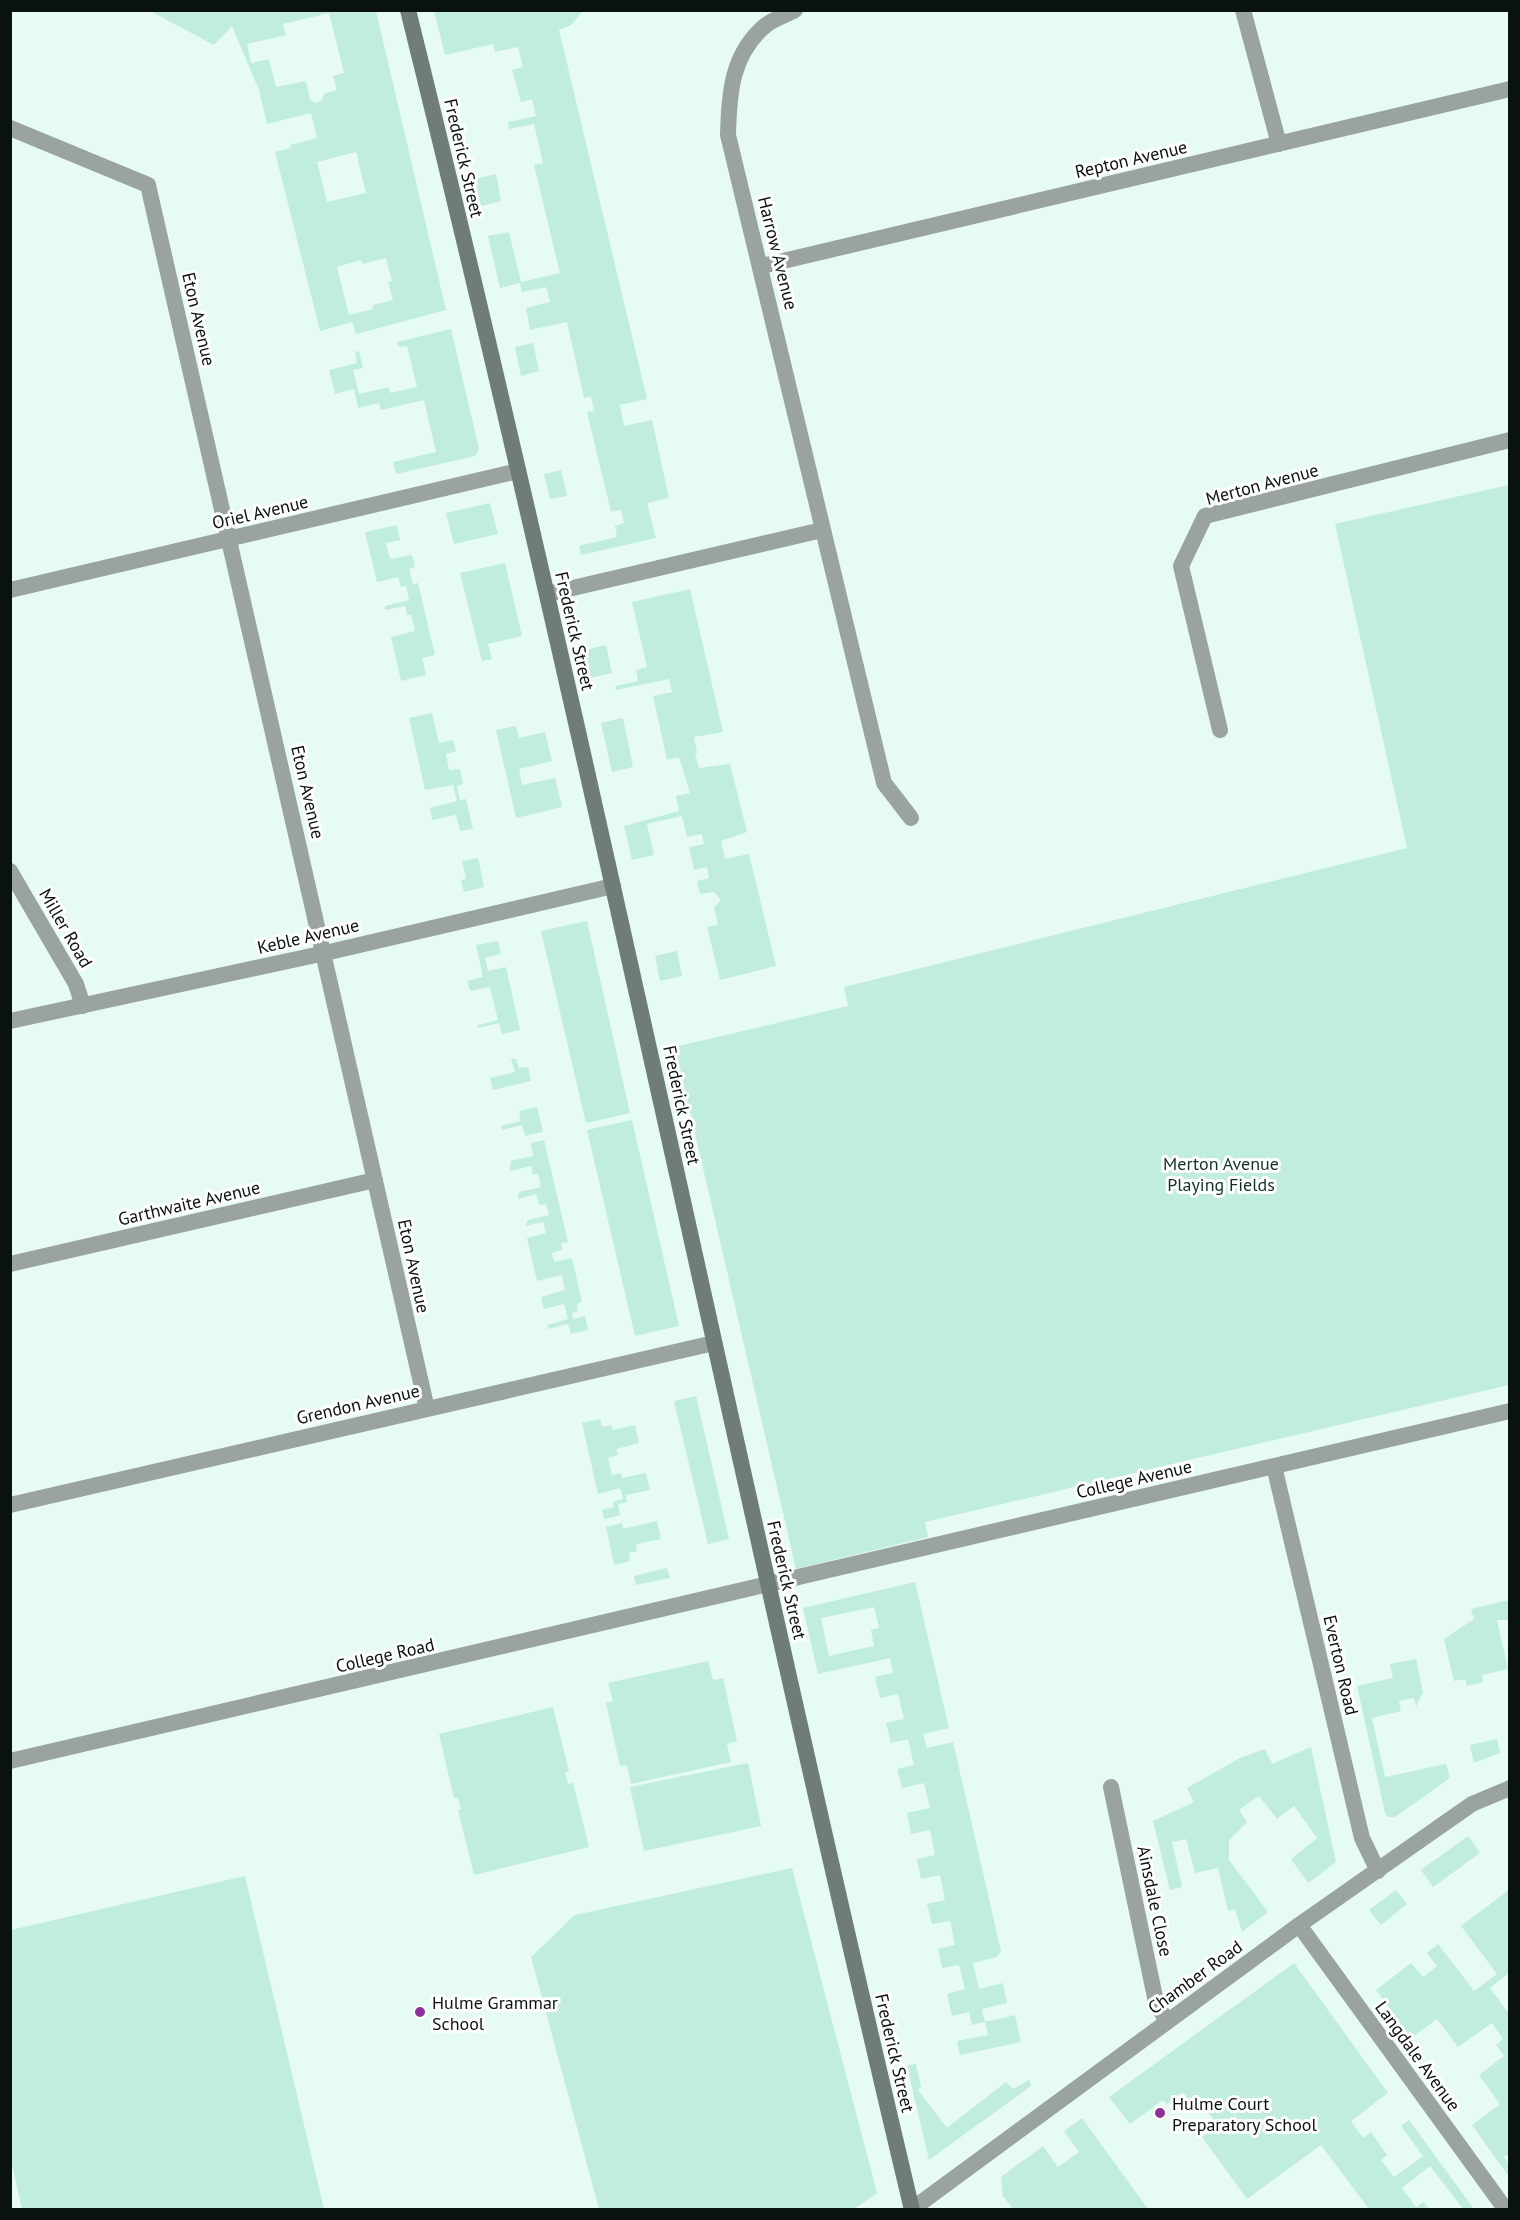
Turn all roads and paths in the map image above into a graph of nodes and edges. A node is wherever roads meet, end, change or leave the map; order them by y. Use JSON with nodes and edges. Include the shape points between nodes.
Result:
{"nodes":[{"id":1,"x":408,"y":10,"type":"edge"},
{"id":2,"x":795,"y":10,"type":"edge"},
{"id":3,"x":1243,"y":10,"type":"edge"},
{"id":4,"x":1509,"y":89,"type":"edge"},
{"id":5,"x":10,"y":128,"type":"edge"},
{"id":6,"x":1279,"y":144,"type":"junction"},
{"id":7,"x":762,"y":266,"type":"junction"},
{"id":8,"x":1509,"y":440,"type":"edge"},
{"id":9,"x":518,"y":471,"type":"junction"},
{"id":10,"x":822,"y":530,"type":"junction"},
{"id":11,"x":231,"y":540,"type":"junction"},
{"id":12,"x":10,"y":590,"type":"edge"},
{"id":13,"x":547,"y":594,"type":"junction"},
{"id":14,"x":1220,"y":730,"type":"dead end"},
{"id":15,"x":911,"y":818,"type":"dead end"},
{"id":16,"x":10,"y":871,"type":"edge"},
{"id":17,"x":614,"y":886,"type":"junction"},
{"id":18,"x":325,"y":953,"type":"junction"},
{"id":19,"x":82,"y":1006,"type":"junction"},
{"id":20,"x":10,"y":1021,"type":"edge"},
{"id":21,"x":375,"y":1180,"type":"junction"},
{"id":22,"x":10,"y":1264,"type":"edge"},
{"id":23,"x":714,"y":1343,"type":"junction"},
{"id":24,"x":427,"y":1409,"type":"junction"},
{"id":25,"x":1509,"y":1411,"type":"edge"},
{"id":26,"x":1274,"y":1466,"type":"junction"},
{"id":27,"x":10,"y":1505,"type":"edge"},
{"id":28,"x":768,"y":1586,"type":"junction"},
{"id":29,"x":10,"y":1761,"type":"edge"},
{"id":30,"x":1111,"y":1787,"type":"dead end"},
{"id":31,"x":1509,"y":1789,"type":"edge"},
{"id":32,"x":1378,"y":1871,"type":"junction"},
{"id":33,"x":1299,"y":1926,"type":"junction"},
{"id":34,"x":1167,"y":2022,"type":"junction"},
{"id":35,"x":912,"y":2209,"type":"edge"},
{"id":36,"x":1506,"y":2210,"type":"edge"}],
"edges":[{"from":1,"to":9,"type":"main road","name":"Frederick Street"},
{"from":2,"to":7,"type":"street","name":"Harrow Avenue","via":[[767,24],[749,44],[736,65],[729,92],[728,135]]},
{"from":3,"to":6,"type":"street"},
{"from":4,"to":6,"type":"street","name":"Repton Avenue"},
{"from":5,"to":11,"type":"street","name":"Eton Avenue","via":[[148,185]]},
{"from":6,"to":7,"type":"street","name":"Repton Avenue"},
{"from":7,"to":10,"type":"street","name":"Harrow Avenue"},
{"from":8,"to":14,"type":"street","name":"Merton Avenue","via":[[1205,516],[1180,566]]},
{"from":9,"to":11,"type":"street","name":"Oriel Avenue"},
{"from":9,"to":13,"type":"main road","name":"Frederick Street"},
{"from":10,"to":13,"type":"street"},
{"from":10,"to":15,"type":"street","name":"Harrow Avenue","via":[[884,783]]},
{"from":11,"to":12,"type":"street","name":"Oriel Avenue"},
{"from":11,"to":18,"type":"street","name":"Eton Avenue"},
{"from":13,"to":17,"type":"main road","name":"Frederick Street"},
{"from":16,"to":19,"type":"street","name":"Miller Road","via":[[76,984]]},
{"from":17,"to":18,"type":"street","name":"Keble Avenue"},
{"from":17,"to":23,"type":"main road","name":"Frederick Street"},
{"from":18,"to":19,"type":"street","name":"Keble Avenue"},
{"from":18,"to":21,"type":"street","name":"Eton Avenue"},
{"from":19,"to":20,"type":"street","name":"Keble Avenue"},
{"from":21,"to":22,"type":"street","name":"Garthwaite Avenue"},
{"from":21,"to":24,"type":"street","name":"Eton Avenue"},
{"from":23,"to":24,"type":"street","name":"Grendon Avenue"},
{"from":23,"to":28,"type":"main road","name":"Frederick Street"},
{"from":24,"to":27,"type":"street","name":"Grendon Avenue"},
{"from":25,"to":26,"type":"street","name":"College Avenue"},
{"from":26,"to":28,"type":"street","name":"College Avenue"},
{"from":26,"to":32,"type":"street","name":"Everton Road","via":[[1362,1838]]},
{"from":28,"to":29,"type":"street","name":"College Road"},
{"from":28,"to":35,"type":"main road","name":"Frederick Street"},
{"from":30,"to":34,"type":"street","name":"Ainsdale Close","via":[[1156,2002]]},
{"from":31,"to":32,"type":"street","name":"Chamber Road","via":[[1472,1804]]},
{"from":32,"to":33,"type":"street","name":"Chamber Road"},
{"from":33,"to":34,"type":"street","name":"Chamber Road"},
{"from":33,"to":36,"type":"street","name":"Langdale Avenue"},
{"from":34,"to":35,"type":"street","name":"Chamber Road"}]}
